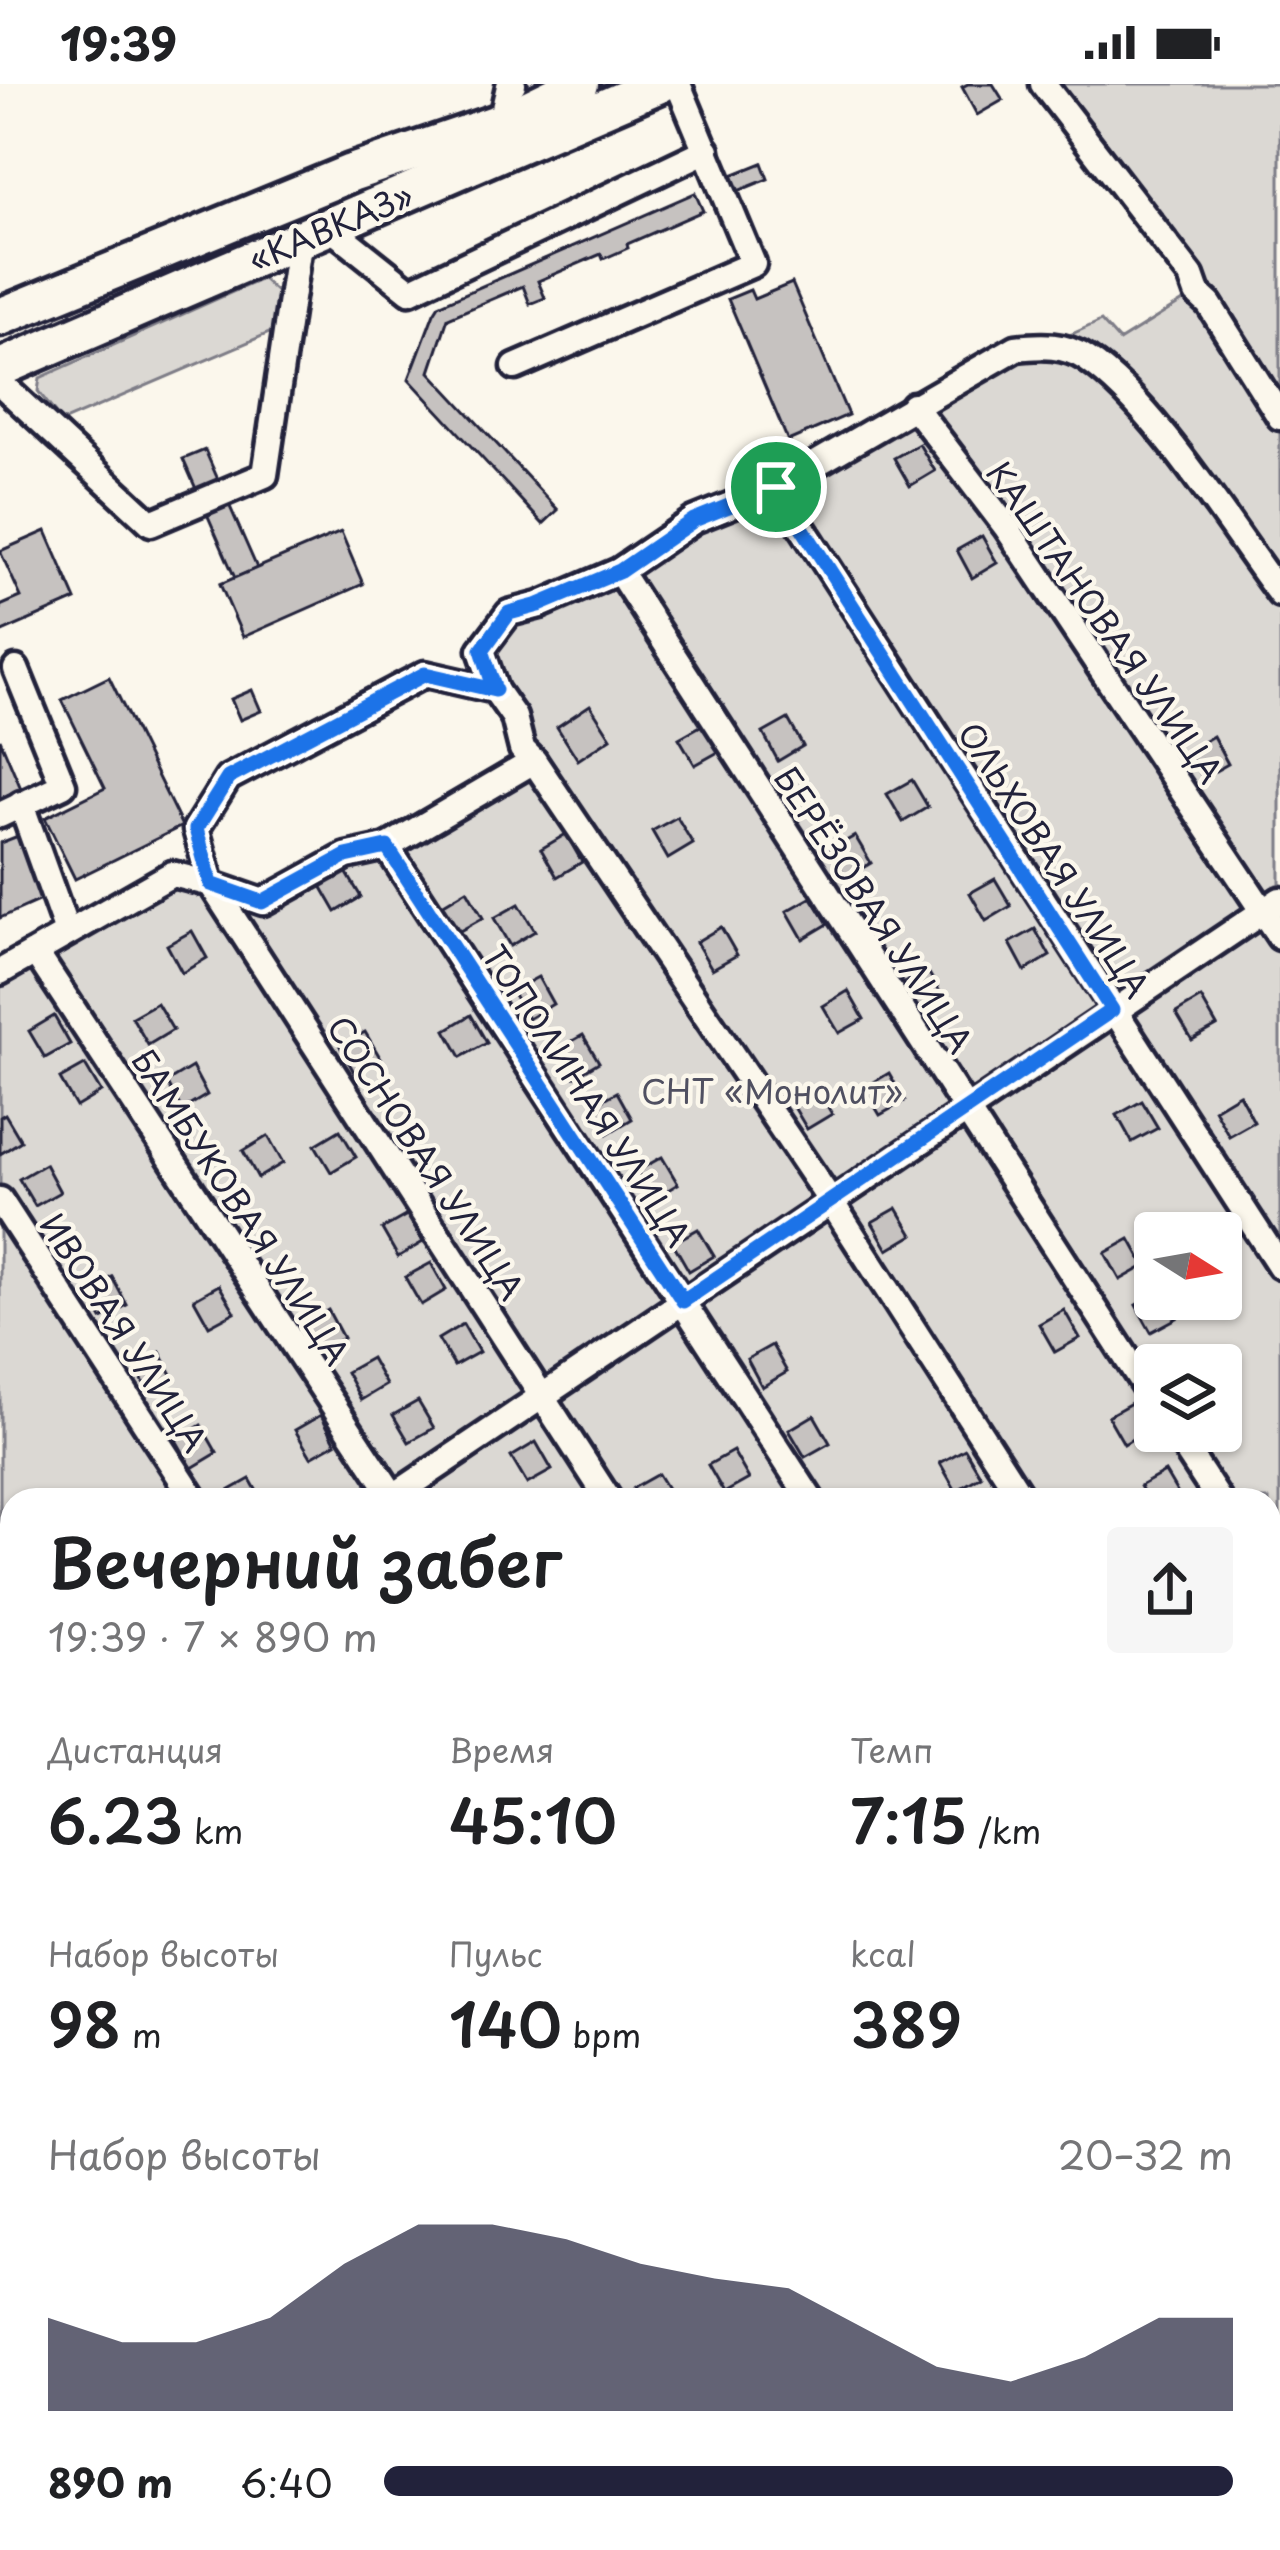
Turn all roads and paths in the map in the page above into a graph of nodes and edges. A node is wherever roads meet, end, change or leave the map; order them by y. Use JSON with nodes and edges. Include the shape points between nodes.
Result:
{"nodes":[{"id":1,"x":513,"y":84,"type":"edge"},
{"id":2,"x":580,"y":84,"type":"edge"},
{"id":3,"x":660,"y":84,"type":"edge"},
{"id":4,"x":679,"y":84,"type":"edge"},
{"id":5,"x":1043,"y":84,"type":"edge"},
{"id":6,"x":501,"y":122,"type":"junction"},
{"id":7,"x":707,"y":150,"type":"junction"},
{"id":8,"x":314,"y":231,"type":"junction"},
{"id":9,"x":0,"y":317,"type":"edge"},
{"id":10,"x":0,"y":368,"type":"edge"},
{"id":11,"x":515,"y":368,"type":"dead end"},
{"id":12,"x":0,"y":383,"type":"edge"},
{"id":13,"x":913,"y":405,"type":"junction"},
{"id":14,"x":1280,"y":417,"type":"edge"},
{"id":15,"x":776,"y":487,"type":"junction"},
{"id":16,"x":620,"y":571,"type":"junction"},
{"id":17,"x":1280,"y":594,"type":"edge"},
{"id":18,"x":16,"y":669,"type":"dead end"},
{"id":19,"x":495,"y":690,"type":"junction"},
{"id":20,"x":534,"y":761,"type":"junction"},
{"id":21,"x":11,"y":809,"type":"edge"},
{"id":22,"x":387,"y":847,"type":"junction"},
{"id":23,"x":211,"y":884,"type":"junction"},
{"id":24,"x":1272,"y":905,"type":"edge"},
{"id":25,"x":67,"y":932,"type":"junction"},
{"id":26,"x":1280,"y":937,"type":"edge"},
{"id":27,"x":36,"y":953,"type":"junction"},
{"id":28,"x":0,"y":972,"type":"edge"},
{"id":29,"x":1112,"y":1010,"type":"junction"},
{"id":30,"x":965,"y":1112,"type":"junction"},
{"id":31,"x":0,"y":1200,"type":"edge"},
{"id":32,"x":832,"y":1202,"type":"junction"},
{"id":33,"x":1280,"y":1266,"type":"edge"},
{"id":34,"x":683,"y":1301,"type":"junction"},
{"id":35,"x":1134,"y":1370,"type":"edge"},
{"id":36,"x":541,"y":1395,"type":"junction"},
{"id":37,"x":1188,"y":1452,"type":"edge"},
{"id":38,"x":187,"y":1488,"type":"edge"},
{"id":39,"x":384,"y":1488,"type":"edge"},
{"id":40,"x":405,"y":1488,"type":"edge"},
{"id":41,"x":601,"y":1488,"type":"edge"},
{"id":42,"x":803,"y":1488,"type":"edge"},
{"id":43,"x":1016,"y":1488,"type":"edge"},
{"id":44,"x":1211,"y":1488,"type":"edge"}],
"edges":[{"from":1,"to":6,"type":"street"},
{"from":2,"to":6,"type":"highway","name":"«КАВКАЗ»"},
{"from":3,"to":8,"type":"highway","name":"«КАВКАЗ»"},
{"from":4,"to":7,"type":"street"},
{"from":5,"to":14,"type":"street","via":[[1209,304]]},
{"from":6,"to":9,"type":"highway","name":"«КАВКАЗ»","via":[[351,172]]},
{"from":7,"to":8,"type":"street","via":[[410,291]]},
{"from":7,"to":11,"type":"street","via":[[753,264]]},
{"from":8,"to":10,"type":"highway","name":"«КАВКАЗ»"},
{"from":8,"to":12,"type":"street","via":[[266,475],[151,523]]},
{"from":13,"to":15,"type":"street"},
{"from":13,"to":17,"type":"street","via":[[1016,347],[1051,344],[1086,358],[1144,411]]},
{"from":13,"to":24,"type":"street","name":"КАШТАНОВАЯ УЛИЦА"},
{"from":15,"to":16,"type":"street","via":[[694,520]]},
{"from":15,"to":29,"type":"street","name":"ОЛЬХОВАЯ УЛИЦА"},
{"from":16,"to":19,"type":"street","via":[[509,613],[482,650]]},
{"from":16,"to":30,"type":"street","name":"БЕРЁЗОВАЯ УЛИЦА"},
{"from":18,"to":21,"type":"street","via":[[63,785]]},
{"from":19,"to":20,"type":"street"},
{"from":19,"to":23,"type":"street","name":"СОСНОВАЯ УЛИЦА","via":[[425,674],[228,778],[196,829]]},
{"from":20,"to":22,"type":"street"},
{"from":20,"to":32,"type":"street"},
{"from":21,"to":25,"type":"street"},
{"from":22,"to":23,"type":"street","via":[[346,856],[262,902]]},
{"from":22,"to":34,"type":"street","name":"ТОПОЛИНАЯ УЛИЦА"},
{"from":23,"to":25,"type":"street","via":[[172,874]]},
{"from":23,"to":36,"type":"street","name":"СОСНОВАЯ УЛИЦА"},
{"from":24,"to":26,"type":"street","name":"КАШТАНОВАЯ УЛИЦА"},
{"from":24,"to":29,"type":"street"},
{"from":25,"to":27,"type":"street"},
{"from":27,"to":28,"type":"street"},
{"from":27,"to":39,"type":"street","name":"БАМБУКОВАЯ УЛИЦА"},
{"from":29,"to":30,"type":"street"},
{"from":29,"to":33,"type":"street","name":"ОЛЬХОВАЯ УЛИЦА"},
{"from":30,"to":32,"type":"street"},
{"from":30,"to":35,"type":"street","name":"БЕРЁЗОВАЯ УЛИЦА"},
{"from":31,"to":38,"type":"street","name":"ИВОВАЯ УЛИЦА"},
{"from":32,"to":34,"type":"street"},
{"from":32,"to":43,"type":"street"},
{"from":34,"to":36,"type":"street"},
{"from":34,"to":42,"type":"street","name":"ТОПОЛИНАЯ УЛИЦА"},
{"from":36,"to":40,"type":"street"},
{"from":36,"to":41,"type":"street","name":"СОСНОВАЯ УЛИЦА"},
{"from":37,"to":44,"type":"street"}]}
